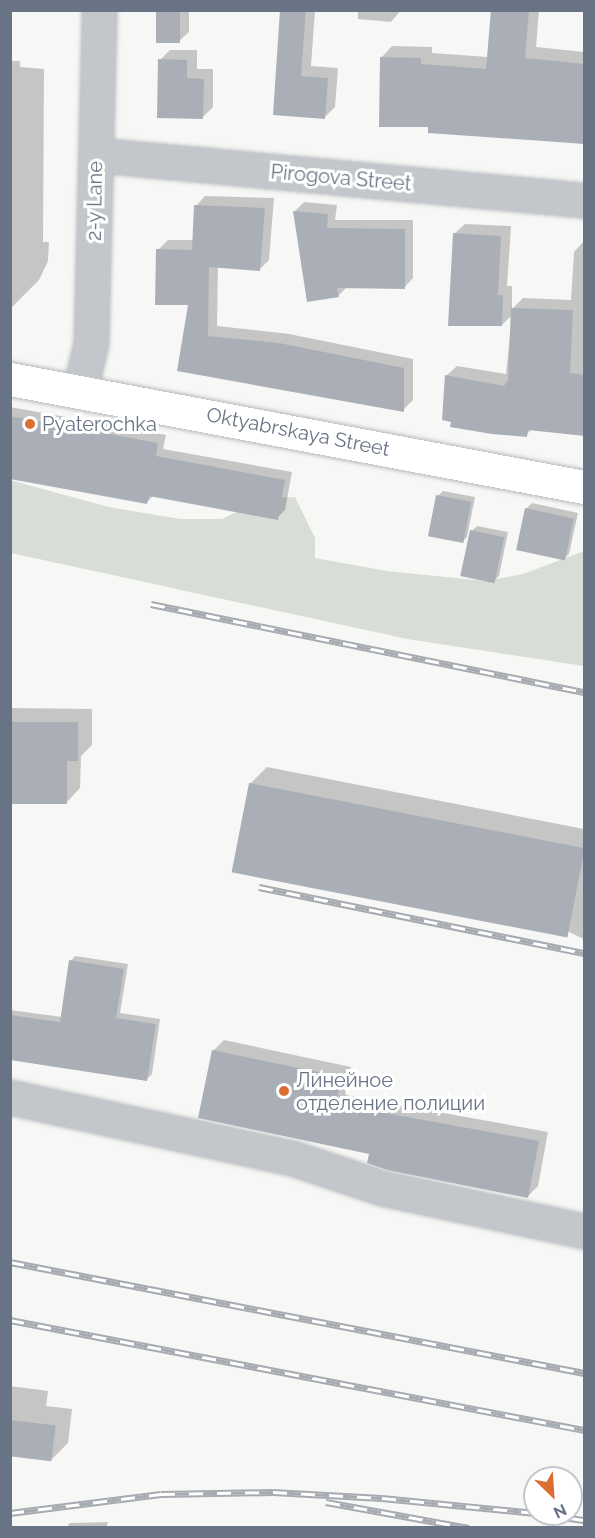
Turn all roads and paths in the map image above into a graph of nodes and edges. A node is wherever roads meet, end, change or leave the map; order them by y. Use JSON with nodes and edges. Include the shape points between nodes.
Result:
{"nodes":[{"id":1,"x":99,"y":10,"type":"edge"},
{"id":2,"x":97,"y":155,"type":"junction"},
{"id":3,"x":585,"y":200,"type":"edge"},
{"id":4,"x":10,"y":379,"type":"edge"},
{"id":5,"x":80,"y":390,"type":"junction"},
{"id":6,"x":585,"y":487,"type":"edge"},
{"id":7,"x":10,"y":1097,"type":"edge"},
{"id":8,"x":585,"y":1232,"type":"edge"}],
"edges":[{"from":1,"to":2,"type":"street","name":"2-y Lane"},
{"from":2,"to":3,"type":"street","name":"Pirogova Street"},
{"from":2,"to":5,"type":"street","name":"2-y Lane","via":[[91,342]]},
{"from":4,"to":5,"type":"street","name":"Oktyabrskaya Street"},
{"from":5,"to":6,"type":"street","name":"Oktyabrskaya Street"},
{"from":7,"to":8,"type":"street","via":[[292,1158],[382,1188]]}]}
